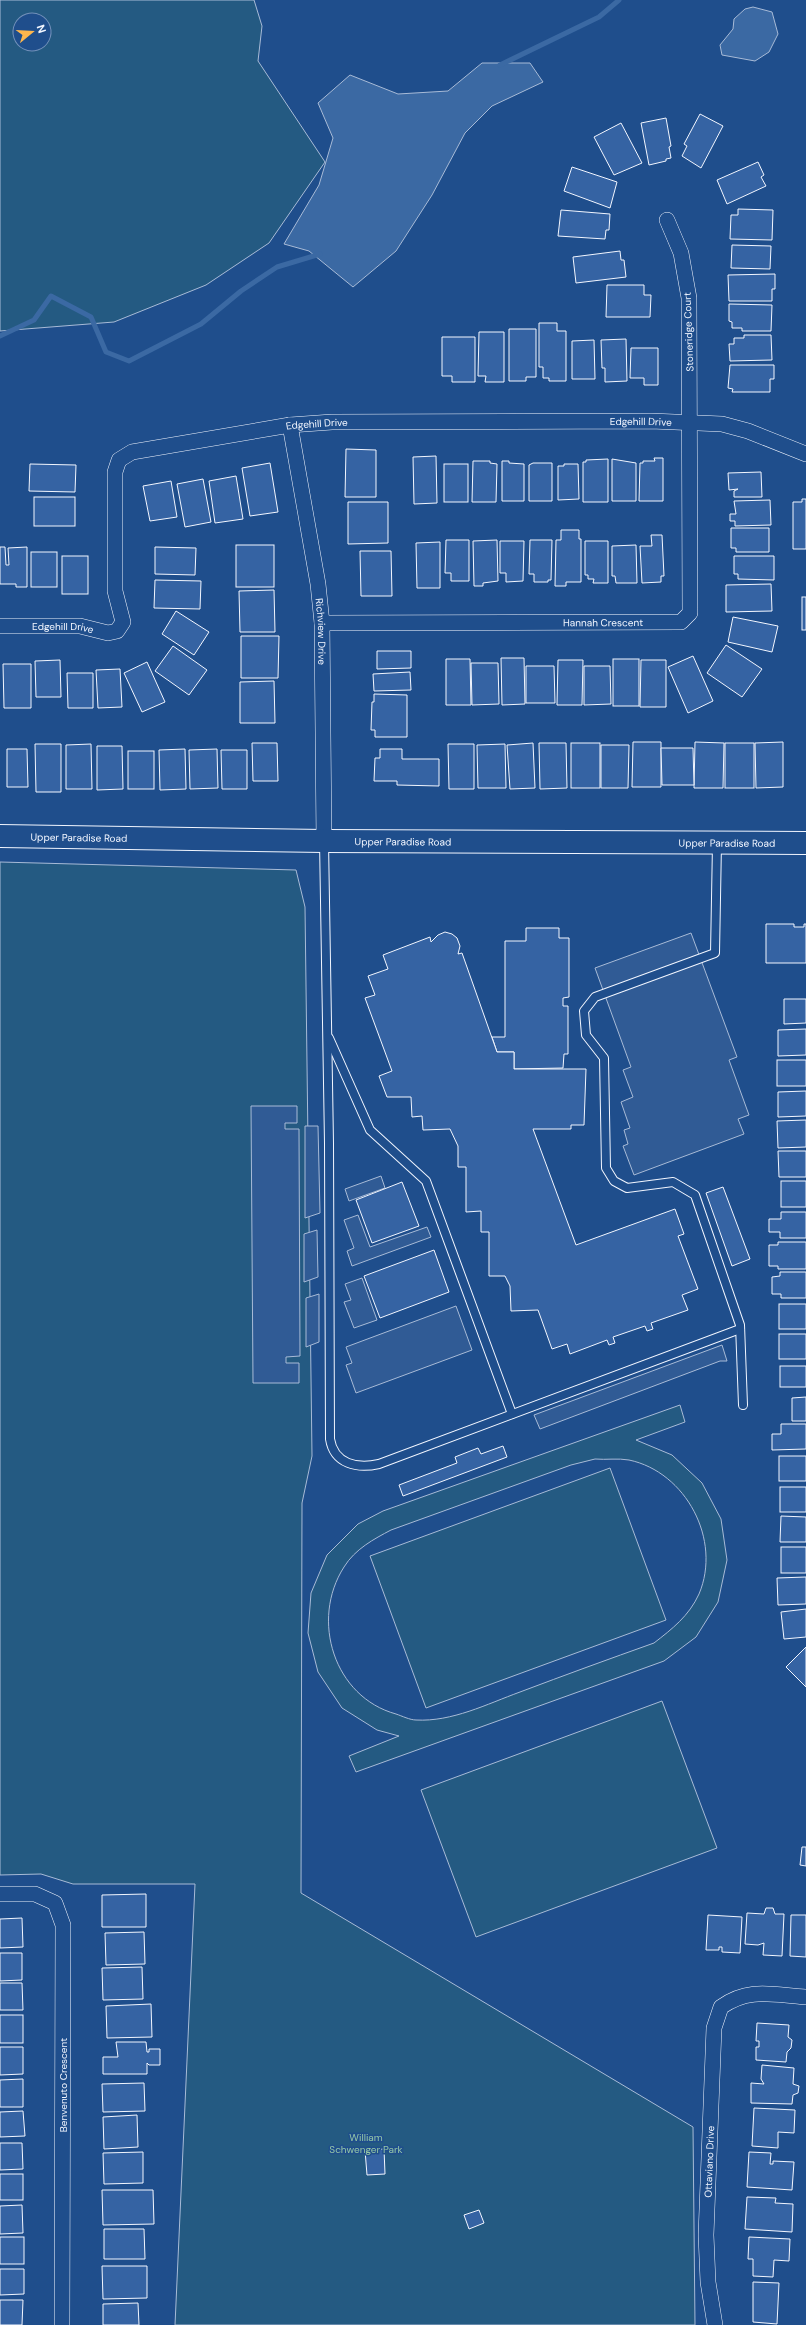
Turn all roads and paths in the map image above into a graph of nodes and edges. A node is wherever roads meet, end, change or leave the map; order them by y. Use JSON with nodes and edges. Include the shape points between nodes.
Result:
{"nodes":[{"id":1,"x":667,"y":220,"type":"dead end"},
{"id":2,"x":690,"y":423,"type":"junction"},
{"id":3,"x":290,"y":425,"type":"junction"},
{"id":4,"x":806,"y":454,"type":"edge"},
{"id":5,"x":322,"y":623,"type":"junction"},
{"id":6,"x":0,"y":626,"type":"edge"},
{"id":7,"x":0,"y":836,"type":"edge"},
{"id":8,"x":324,"y":841,"type":"junction"},
{"id":9,"x":716,"y":842,"type":"junction"},
{"id":10,"x":806,"y":843,"type":"edge"},
{"id":11,"x":327,"y":1034,"type":"junction"},
{"id":12,"x":740,"y":1328,"type":"junction"},
{"id":13,"x":743,"y":1405,"type":"dead end"},
{"id":14,"x":512,"y":1414,"type":"junction"},
{"id":15,"x":0,"y":1894,"type":"edge"},
{"id":16,"x":806,"y":1997,"type":"edge"},
{"id":17,"x":62,"y":2325,"type":"edge"},
{"id":18,"x":715,"y":2325,"type":"edge"}],
"edges":[{"from":1,"to":2,"type":"street","name":"Stoneridge Court","via":[[681,253],[689,298]]},
{"from":2,"to":3,"type":"street","name":"Edgehill Drive","via":[[371,421]]},
{"from":2,"to":4,"type":"street","name":"Edgehill Drive","via":[[722,424],[748,431]]},
{"from":2,"to":5,"type":"street","name":"Hannah Crescent","via":[[690,613],[681,622]]},
{"from":3,"to":5,"type":"street","name":"Richview Drive","via":[[318,584]]},
{"from":3,"to":6,"type":"street","name":"Edgehill Drive","via":[[132,452],[119,460],[115,472],[115,591],[123,622],[117,632],[108,633],[80,626]]},
{"from":5,"to":8,"type":"street","name":"Richview Drive"},
{"from":7,"to":8,"type":"main road","name":"Upper Paradise Road"},
{"from":8,"to":9,"type":"main road","name":"Upper Paradise Road"},
{"from":8,"to":11,"type":"lane"},
{"from":9,"to":10,"type":"main road","name":"Upper Paradise Road"},
{"from":9,"to":12,"type":"lane","via":[[715,953],[595,997],[584,1011],[586,1035],[604,1058],[606,1168],[614,1181],[626,1188],[673,1182],[695,1195]]},
{"from":11,"to":14,"type":"lane","via":[[370,1130],[426,1181]]},
{"from":11,"to":14,"type":"lane","via":[[330,1439],[333,1449],[347,1464],[371,1466]]},
{"from":12,"to":13,"type":"lane"},
{"from":12,"to":14,"type":"lane"},
{"from":15,"to":17,"type":"street","name":"Benvenuto Crescent","via":[[35,1894],[55,1903],[63,1925]]},
{"from":16,"to":18,"type":"street","name":"Ottaviano Drive","via":[[748,1994],[721,2007],[714,2028],[706,2235],[708,2282]]}]}
